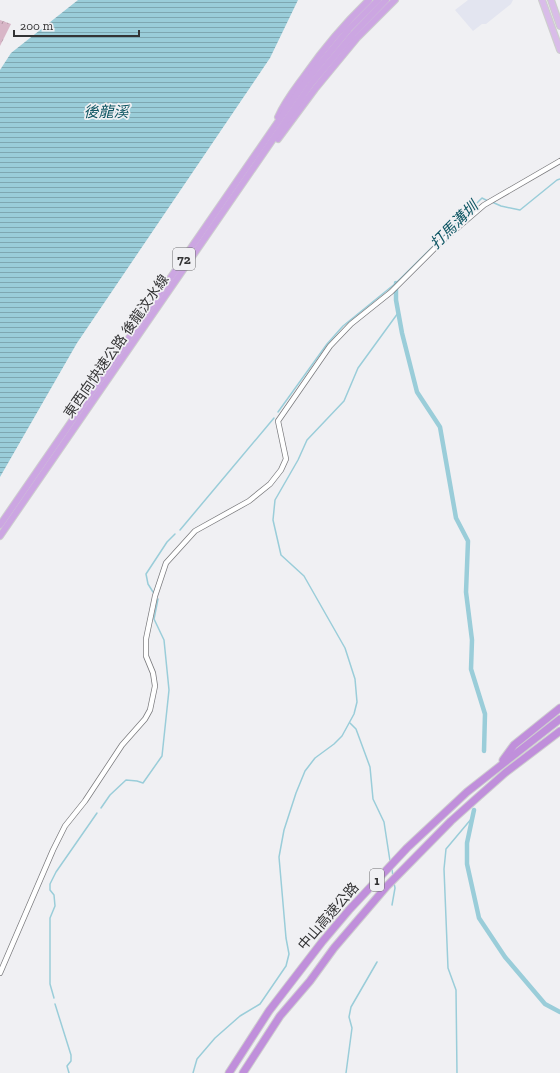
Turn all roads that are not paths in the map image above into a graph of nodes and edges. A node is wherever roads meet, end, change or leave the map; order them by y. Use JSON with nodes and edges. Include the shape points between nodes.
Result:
{"nodes":[{"id":1,"x":369,"y":0,"type":"edge"},
{"id":2,"x":378,"y":0,"type":"edge"},
{"id":3,"x":386,"y":0,"type":"edge"},
{"id":4,"x":395,"y":0,"type":"edge"},
{"id":5,"x":542,"y":0,"type":"edge"},
{"id":6,"x":551,"y":0,"type":"edge"},
{"id":7,"x":560,"y":26,"type":"edge"},
{"id":8,"x":560,"y":50,"type":"edge"},
{"id":9,"x":274,"y":128,"type":"junction"},
{"id":10,"x":263,"y":154,"type":"junction"},
{"id":11,"x":560,"y":161,"type":"edge"},
{"id":12,"x":0,"y":525,"type":"edge"},
{"id":13,"x":0,"y":536,"type":"edge"},
{"id":14,"x":560,"y":708,"type":"edge"},
{"id":15,"x":560,"y":719,"type":"edge"},
{"id":16,"x":560,"y":731,"type":"edge"},
{"id":17,"x":560,"y":736,"type":"edge"},
{"id":18,"x":536,"y":749,"type":"junction"},
{"id":19,"x":497,"y":767,"type":"junction"},
{"id":20,"x":0,"y":973,"type":"edge"},
{"id":21,"x":229,"y":1073,"type":"edge"},
{"id":22,"x":243,"y":1073,"type":"edge"}],
"edges":[{"from":1,"to":9,"type":"highway","via":[[317,58],[283,105]]},
{"from":2,"to":9,"type":"highway","name":"東西向快速公路 後龍汶水線","number":"72","via":[[321,62]]},
{"from":3,"to":10,"type":"highway","name":"東西向快速公路 後龍汶水線","number":"72","via":[[310,84]]},
{"from":4,"to":10,"type":"highway","via":[[357,38],[278,139]]},
{"from":5,"to":8,"type":"main road"},
{"from":6,"to":7,"type":"main road"},
{"from":9,"to":12,"type":"highway","name":"東西向快速公路 後龍汶水線","number":"72"},
{"from":10,"to":13,"type":"highway","name":"東西向快速公路 後龍汶水線","number":"72"},
{"from":11,"to":20,"type":"street","via":[[484,205],[441,242],[398,286],[351,324],[330,346],[278,421],[286,459],[281,470],[270,484],[250,501],[195,531],[166,563],[155,596],[146,639],[146,656],[153,673],[154,686],[150,710],[65,826]]},
{"from":14,"to":19,"type":"highway","via":[[514,744]]},
{"from":15,"to":19,"type":"highway","name":"中山高速公路","number":"1"},
{"from":16,"to":18,"type":"highway","name":"中山高速公路","number":"1"},
{"from":17,"to":18,"type":"highway"},
{"from":18,"to":22,"type":"highway","name":"中山高速公路","number":"1","via":[[451,821],[387,886],[280,1016]]},
{"from":19,"to":21,"type":"highway","name":"中山高速公路","number":"1","via":[[466,792],[407,848],[348,910],[269,1011]]}]}
